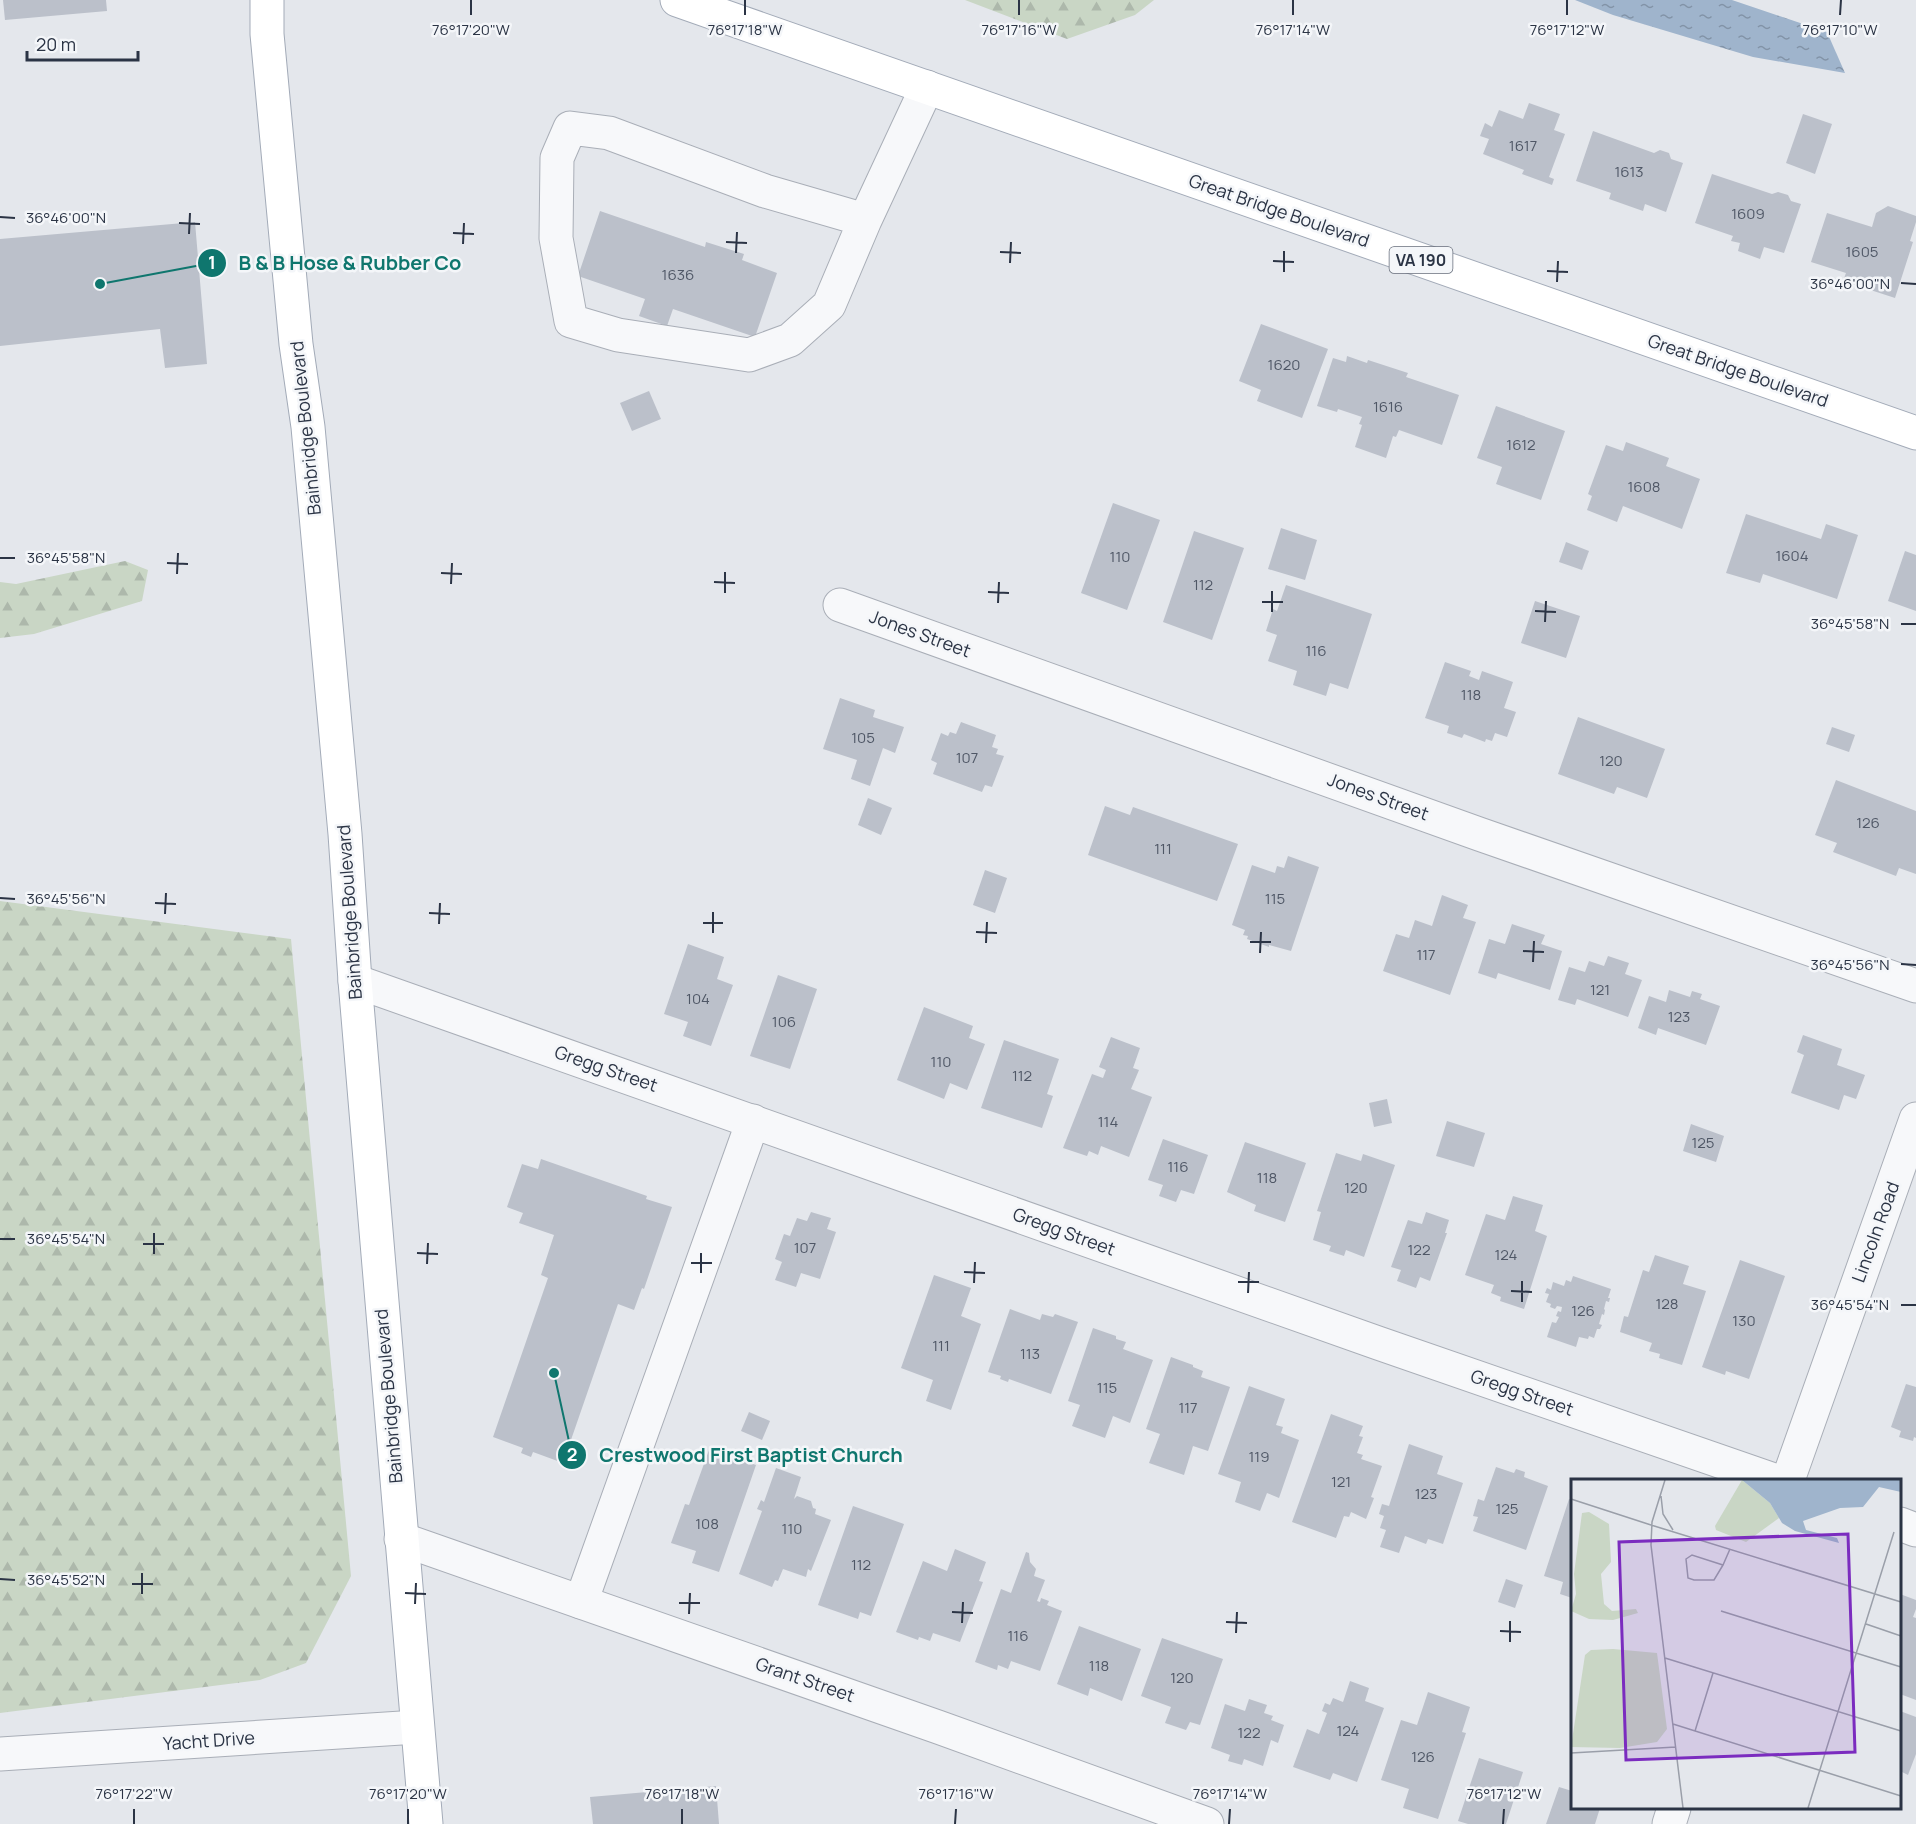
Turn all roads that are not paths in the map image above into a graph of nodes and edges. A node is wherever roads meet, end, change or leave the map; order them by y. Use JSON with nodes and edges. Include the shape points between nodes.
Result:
{"nodes":[{"id":1,"x":267,"y":0,"type":"edge"},
{"id":2,"x":677,"y":0,"type":"edge"},
{"id":3,"x":927,"y":87,"type":"junction"},
{"id":4,"x":865,"y":220,"type":"junction"},
{"id":5,"x":1916,"y":433,"type":"edge"},
{"id":6,"x":840,"y":605,"type":"dead end"},
{"id":7,"x":355,"y":981,"type":"junction"},
{"id":8,"x":1916,"y":986,"type":"edge"},
{"id":9,"x":1916,"y":1119,"type":"edge"},
{"id":10,"x":753,"y":1121,"type":"junction"},
{"id":11,"x":1771,"y":1479,"type":"edge"},
{"id":12,"x":1788,"y":1479,"type":"edge"},
{"id":13,"x":1901,"y":1525,"type":"edge"},
{"id":14,"x":1916,"y":1530,"type":"edge"},
{"id":15,"x":401,"y":1539,"type":"junction"},
{"id":16,"x":581,"y":1602,"type":"junction"},
{"id":17,"x":417,"y":1727,"type":"junction"},
{"id":18,"x":0,"y":1754,"type":"edge"},
{"id":19,"x":1674,"y":1809,"type":"edge"},
{"id":20,"x":426,"y":1824,"type":"edge"},
{"id":21,"x":1207,"y":1824,"type":"edge"},
{"id":22,"x":1669,"y":1824,"type":"edge"}],
"edges":[{"from":1,"to":7,"type":"main road","name":"Bainbridge Boulevard","via":[[267,34],[345,834]]},
{"from":2,"to":3,"type":"main road","name":"Great Bridge Boulevard","number":"VA 190"},
{"from":3,"to":4,"type":"street"},
{"from":3,"to":5,"type":"main road","name":"Great Bridge Boulevard","number":"VA 190"},
{"from":4,"to":4,"type":"street","via":[[765,191],[609,133],[570,128],[557,158],[556,238],[571,321],[618,335],[749,355],[790,340],[829,305]]},
{"from":6,"to":8,"type":"street","name":"Jones Street"},
{"from":7,"to":10,"type":"street","name":"Gregg Street"},
{"from":7,"to":15,"type":"main road","name":"Bainbridge Boulevard"},
{"from":9,"to":12,"type":"street","name":"Lincoln Road"},
{"from":10,"to":11,"type":"street","name":"Gregg Street"},
{"from":10,"to":16,"type":"street"},
{"from":13,"to":14,"type":"street"},
{"from":15,"to":16,"type":"street","name":"Grant Street"},
{"from":15,"to":17,"type":"main road","name":"Bainbridge Boulevard"},
{"from":16,"to":21,"type":"street","name":"Grant Street"},
{"from":17,"to":18,"type":"street","name":"Yacht Drive"},
{"from":17,"to":20,"type":"main road","name":"Bainbridge Boulevard"},
{"from":19,"to":22,"type":"street"}]}
